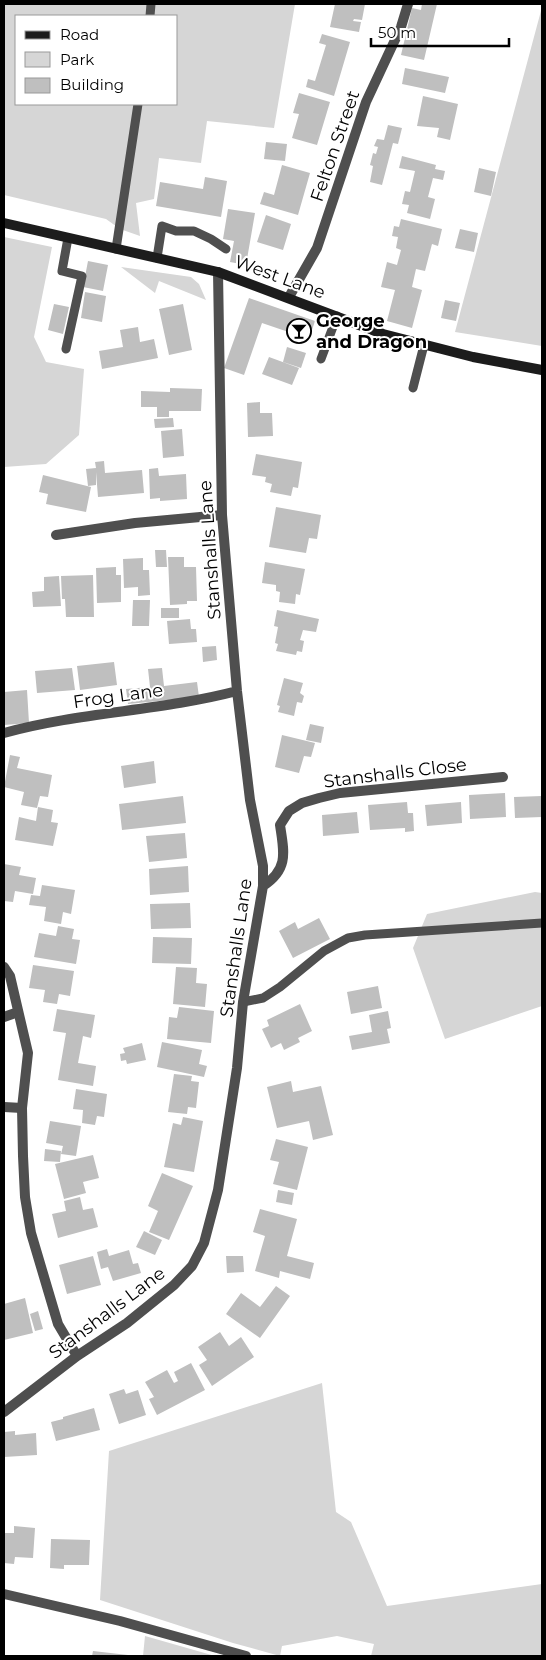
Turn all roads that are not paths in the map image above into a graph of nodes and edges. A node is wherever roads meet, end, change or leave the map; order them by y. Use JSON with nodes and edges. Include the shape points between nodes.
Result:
{"nodes":[{"id":1,"x":408,"y":4,"type":"edge"},
{"id":2,"x":138,"y":105,"type":"edge"},
{"id":3,"x":4,"y":223,"type":"edge"},
{"id":4,"x":68,"y":238,"type":"junction"},
{"id":5,"x":116,"y":249,"type":"junction"},
{"id":6,"x":226,"y":250,"type":"dead end"},
{"id":7,"x":157,"y":258,"type":"junction"},
{"id":8,"x":218,"y":272,"type":"junction"},
{"id":9,"x":289,"y":297,"type":"junction"},
{"id":10,"x":337,"y":316,"type":"junction"},
{"id":11,"x":424,"y":346,"type":"junction"},
{"id":12,"x":66,"y":349,"type":"dead end"},
{"id":13,"x":321,"y":359,"type":"dead end"},
{"id":14,"x":542,"y":370,"type":"edge"},
{"id":15,"x":413,"y":388,"type":"dead end"},
{"id":16,"x":222,"y":515,"type":"junction"},
{"id":17,"x":56,"y":535,"type":"dead end"},
{"id":18,"x":237,"y":691,"type":"junction"},
{"id":19,"x":4,"y":733,"type":"edge"},
{"id":20,"x":503,"y":777,"type":"dead end"},
{"id":21,"x":263,"y":886,"type":"junction"},
{"id":22,"x":542,"y":923,"type":"edge"},
{"id":23,"x":4,"y":967,"type":"edge"},
{"id":24,"x":243,"y":1002,"type":"junction"},
{"id":25,"x":18,"y":1012,"type":"junction"},
{"id":26,"x":4,"y":1017,"type":"edge"},
{"id":27,"x":4,"y":1108,"type":"edge"},
{"id":28,"x":22,"y":1108,"type":"junction"},
{"id":29,"x":77,"y":1356,"type":"junction"},
{"id":30,"x":4,"y":1412,"type":"edge"},
{"id":31,"x":4,"y":1594,"type":"edge"},
{"id":32,"x":246,"y":1656,"type":"edge"}],
"edges":[{"from":1,"to":9,"type":"street","name":"Felton Street","via":[[401,27],[366,102],[317,248]]},
{"from":2,"to":5,"type":"lane"},
{"from":3,"to":4,"type":"street","name":"West Lane"},
{"from":4,"to":5,"type":"street","name":"West Lane"},
{"from":4,"to":12,"type":"lane","via":[[62,271],[82,276]]},
{"from":5,"to":7,"type":"street","name":"West Lane"},
{"from":6,"to":7,"type":"lane","via":[[194,231],[176,231],[162,226]]},
{"from":7,"to":8,"type":"street","name":"West Lane"},
{"from":8,"to":9,"type":"street","name":"West Lane"},
{"from":8,"to":16,"type":"street","name":"Stanshalls Lane"},
{"from":9,"to":10,"type":"street","name":"West Lane"},
{"from":10,"to":11,"type":"street","name":"West Lane"},
{"from":10,"to":13,"type":"lane"},
{"from":11,"to":14,"type":"street","name":"West Lane"},
{"from":11,"to":15,"type":"lane"},
{"from":16,"to":17,"type":"street"},
{"from":16,"to":18,"type":"street","name":"Stanshalls Lane"},
{"from":18,"to":19,"type":"street","name":"Frog Lane","via":[[207,699],[36,724]]},
{"from":18,"to":21,"type":"street","name":"Stanshalls Lane","via":[[250,800],[263,866]]},
{"from":20,"to":21,"type":"street","name":"Stanshalls Close","via":[[340,794],[302,803],[289,811],[280,825],[284,859],[275,878]]},
{"from":21,"to":24,"type":"street","name":"Stanshalls Lane"},
{"from":22,"to":24,"type":"lane","via":[[348,938],[324,951],[263,998]]},
{"from":23,"to":25,"type":"street","via":[[10,976]]},
{"from":24,"to":29,"type":"street","name":"Stanshalls Lane","via":[[230,1118],[218,1190],[204,1243],[192,1266],[174,1286]]},
{"from":25,"to":26,"type":"street"},
{"from":25,"to":28,"type":"street","via":[[28,1053]]},
{"from":27,"to":28,"type":"street"},
{"from":28,"to":29,"type":"street","via":[[25,1197],[31,1234],[58,1324]]},
{"from":29,"to":30,"type":"street","name":"Stanshalls Lane"},
{"from":31,"to":32,"type":"street","via":[[120,1621]]}]}
